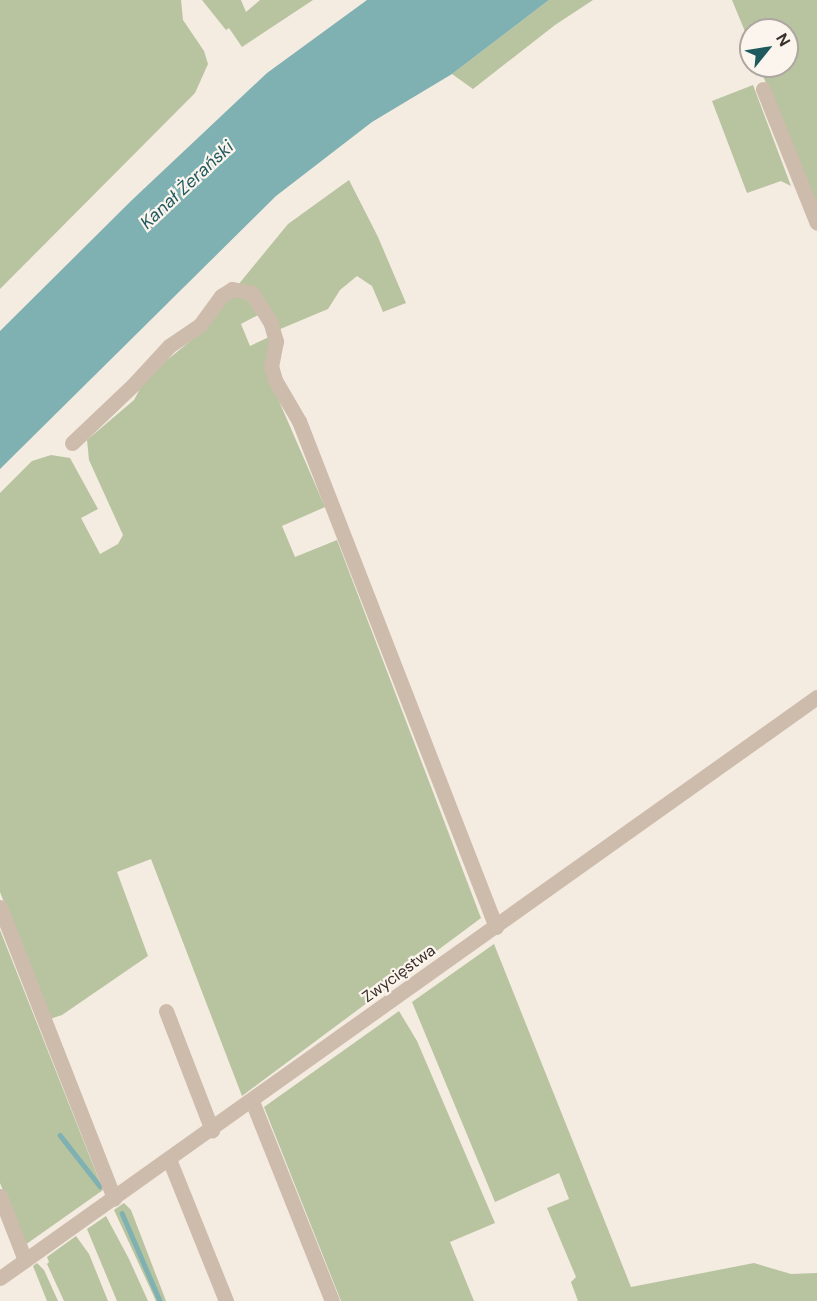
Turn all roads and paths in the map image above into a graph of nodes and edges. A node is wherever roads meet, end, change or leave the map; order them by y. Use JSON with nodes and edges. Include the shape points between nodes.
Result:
{"nodes":[{"id":1,"x":763,"y":89,"type":"dead end"},
{"id":2,"x":817,"y":223,"type":"edge"},
{"id":3,"x":72,"y":443,"type":"dead end"},
{"id":4,"x":817,"y":697,"type":"edge"},
{"id":5,"x":0,"y":907,"type":"edge"},
{"id":6,"x":496,"y":927,"type":"junction"},
{"id":7,"x":166,"y":1011,"type":"dead end"},
{"id":8,"x":252,"y":1101,"type":"junction"},
{"id":9,"x":212,"y":1130,"type":"junction"},
{"id":10,"x":169,"y":1159,"type":"junction"},
{"id":11,"x":0,"y":1196,"type":"edge"},
{"id":12,"x":114,"y":1198,"type":"junction"},
{"id":13,"x":25,"y":1260,"type":"junction"},
{"id":14,"x":0,"y":1278,"type":"edge"},
{"id":15,"x":226,"y":1301,"type":"edge"},
{"id":16,"x":332,"y":1301,"type":"edge"}],
"edges":[{"from":1,"to":2,"type":"street"},
{"from":3,"to":6,"type":"street","via":[[169,346],[200,325],[221,296],[232,289],[252,293],[271,324],[276,341],[272,366],[275,380],[299,421]]},
{"from":4,"to":6,"type":"street","name":"Zwycięstwa"},
{"from":5,"to":12,"type":"street"},
{"from":6,"to":8,"type":"street","name":"Zwycięstwa"},
{"from":7,"to":9,"type":"street"},
{"from":8,"to":9,"type":"street","name":"Zwycięstwa"},
{"from":8,"to":16,"type":"street"},
{"from":9,"to":10,"type":"street","name":"Zwycięstwa"},
{"from":10,"to":12,"type":"street","name":"Zwycięstwa"},
{"from":10,"to":15,"type":"street"},
{"from":11,"to":13,"type":"street"},
{"from":12,"to":13,"type":"street","name":"Zwycięstwa"},
{"from":13,"to":14,"type":"street","name":"Zwycięstwa"}]}
